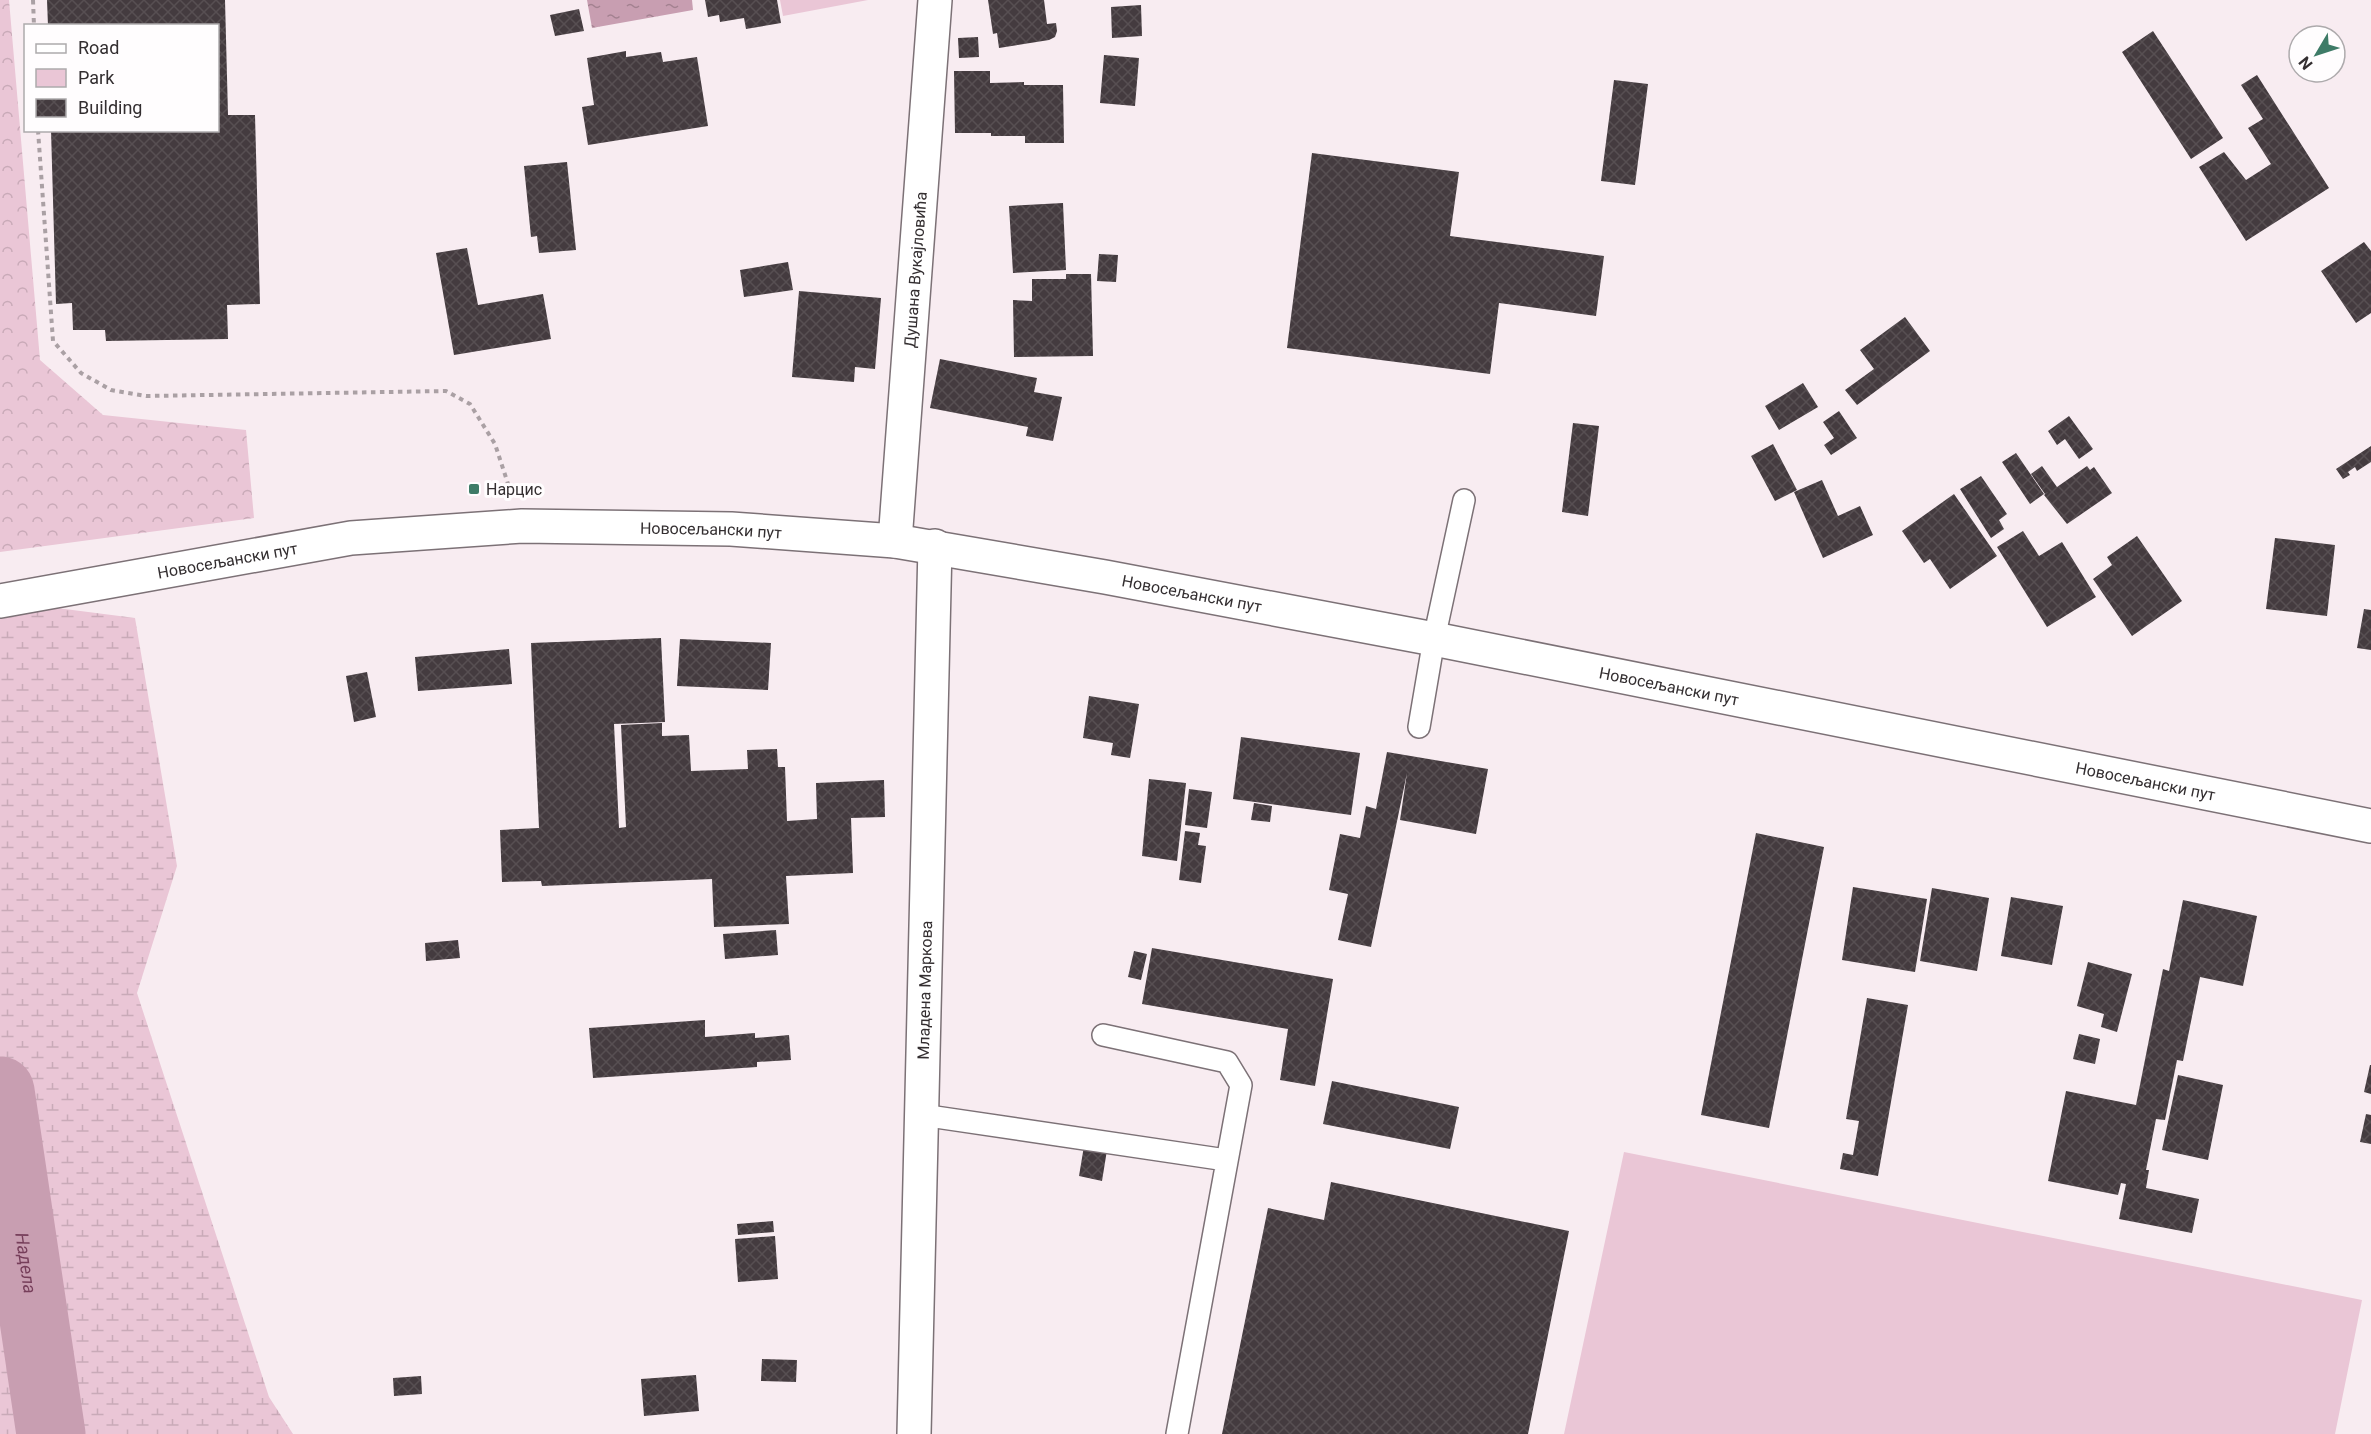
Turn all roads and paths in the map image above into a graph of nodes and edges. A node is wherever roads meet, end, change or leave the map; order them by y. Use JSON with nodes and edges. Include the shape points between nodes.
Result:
{"nodes":[{"id":1,"x":33,"y":0,"type":"edge"},
{"id":2,"x":935,"y":0,"type":"edge"},
{"id":3,"x":34,"y":24,"type":"edge"},
{"id":4,"x":38,"y":132,"type":"edge"},
{"id":5,"x":1464,"y":500,"type":"dead end"},
{"id":6,"x":522,"y":526,"type":"junction"},
{"id":7,"x":896,"y":541,"type":"junction"},
{"id":8,"x":935,"y":546,"type":"junction"},
{"id":9,"x":0,"y":601,"type":"edge"},
{"id":10,"x":1434,"y":639,"type":"junction"},
{"id":11,"x":1419,"y":727,"type":"dead end"},
{"id":12,"x":2371,"y":826,"type":"edge"},
{"id":13,"x":1103,"y":1035,"type":"dead end"},
{"id":14,"x":922,"y":1115,"type":"junction"},
{"id":15,"x":1226,"y":1160,"type":"junction"},
{"id":16,"x":914,"y":1434,"type":"edge"},
{"id":17,"x":1177,"y":1434,"type":"edge"}],
"edges":[{"from":1,"to":3,"type":"path"},
{"from":2,"to":7,"type":"main road","name":"Душана Вукајловића"},
{"from":4,"to":6,"type":"path","via":[[53,341],[81,373],[111,390],[146,396],[446,391],[470,405],[495,444]]},
{"from":5,"to":10,"type":"lane"},
{"from":6,"to":7,"type":"main road","name":"Новосељански пут","via":[[731,529]]},
{"from":6,"to":9,"type":"main road","name":"Новосељански пут","via":[[351,538]]},
{"from":7,"to":8,"type":"main road","name":"Новосељански пут"},
{"from":8,"to":10,"type":"main road","name":"Новосељански пут"},
{"from":8,"to":14,"type":"main road","name":"Младена Маркова"},
{"from":10,"to":11,"type":"lane"},
{"from":10,"to":12,"type":"main road","name":"Новосељански пут"},
{"from":13,"to":15,"type":"lane","via":[[1227,1062],[1241,1085]]},
{"from":14,"to":15,"type":"lane"},
{"from":14,"to":16,"type":"main road","name":"Младена Маркова"},
{"from":15,"to":17,"type":"lane"}]}
